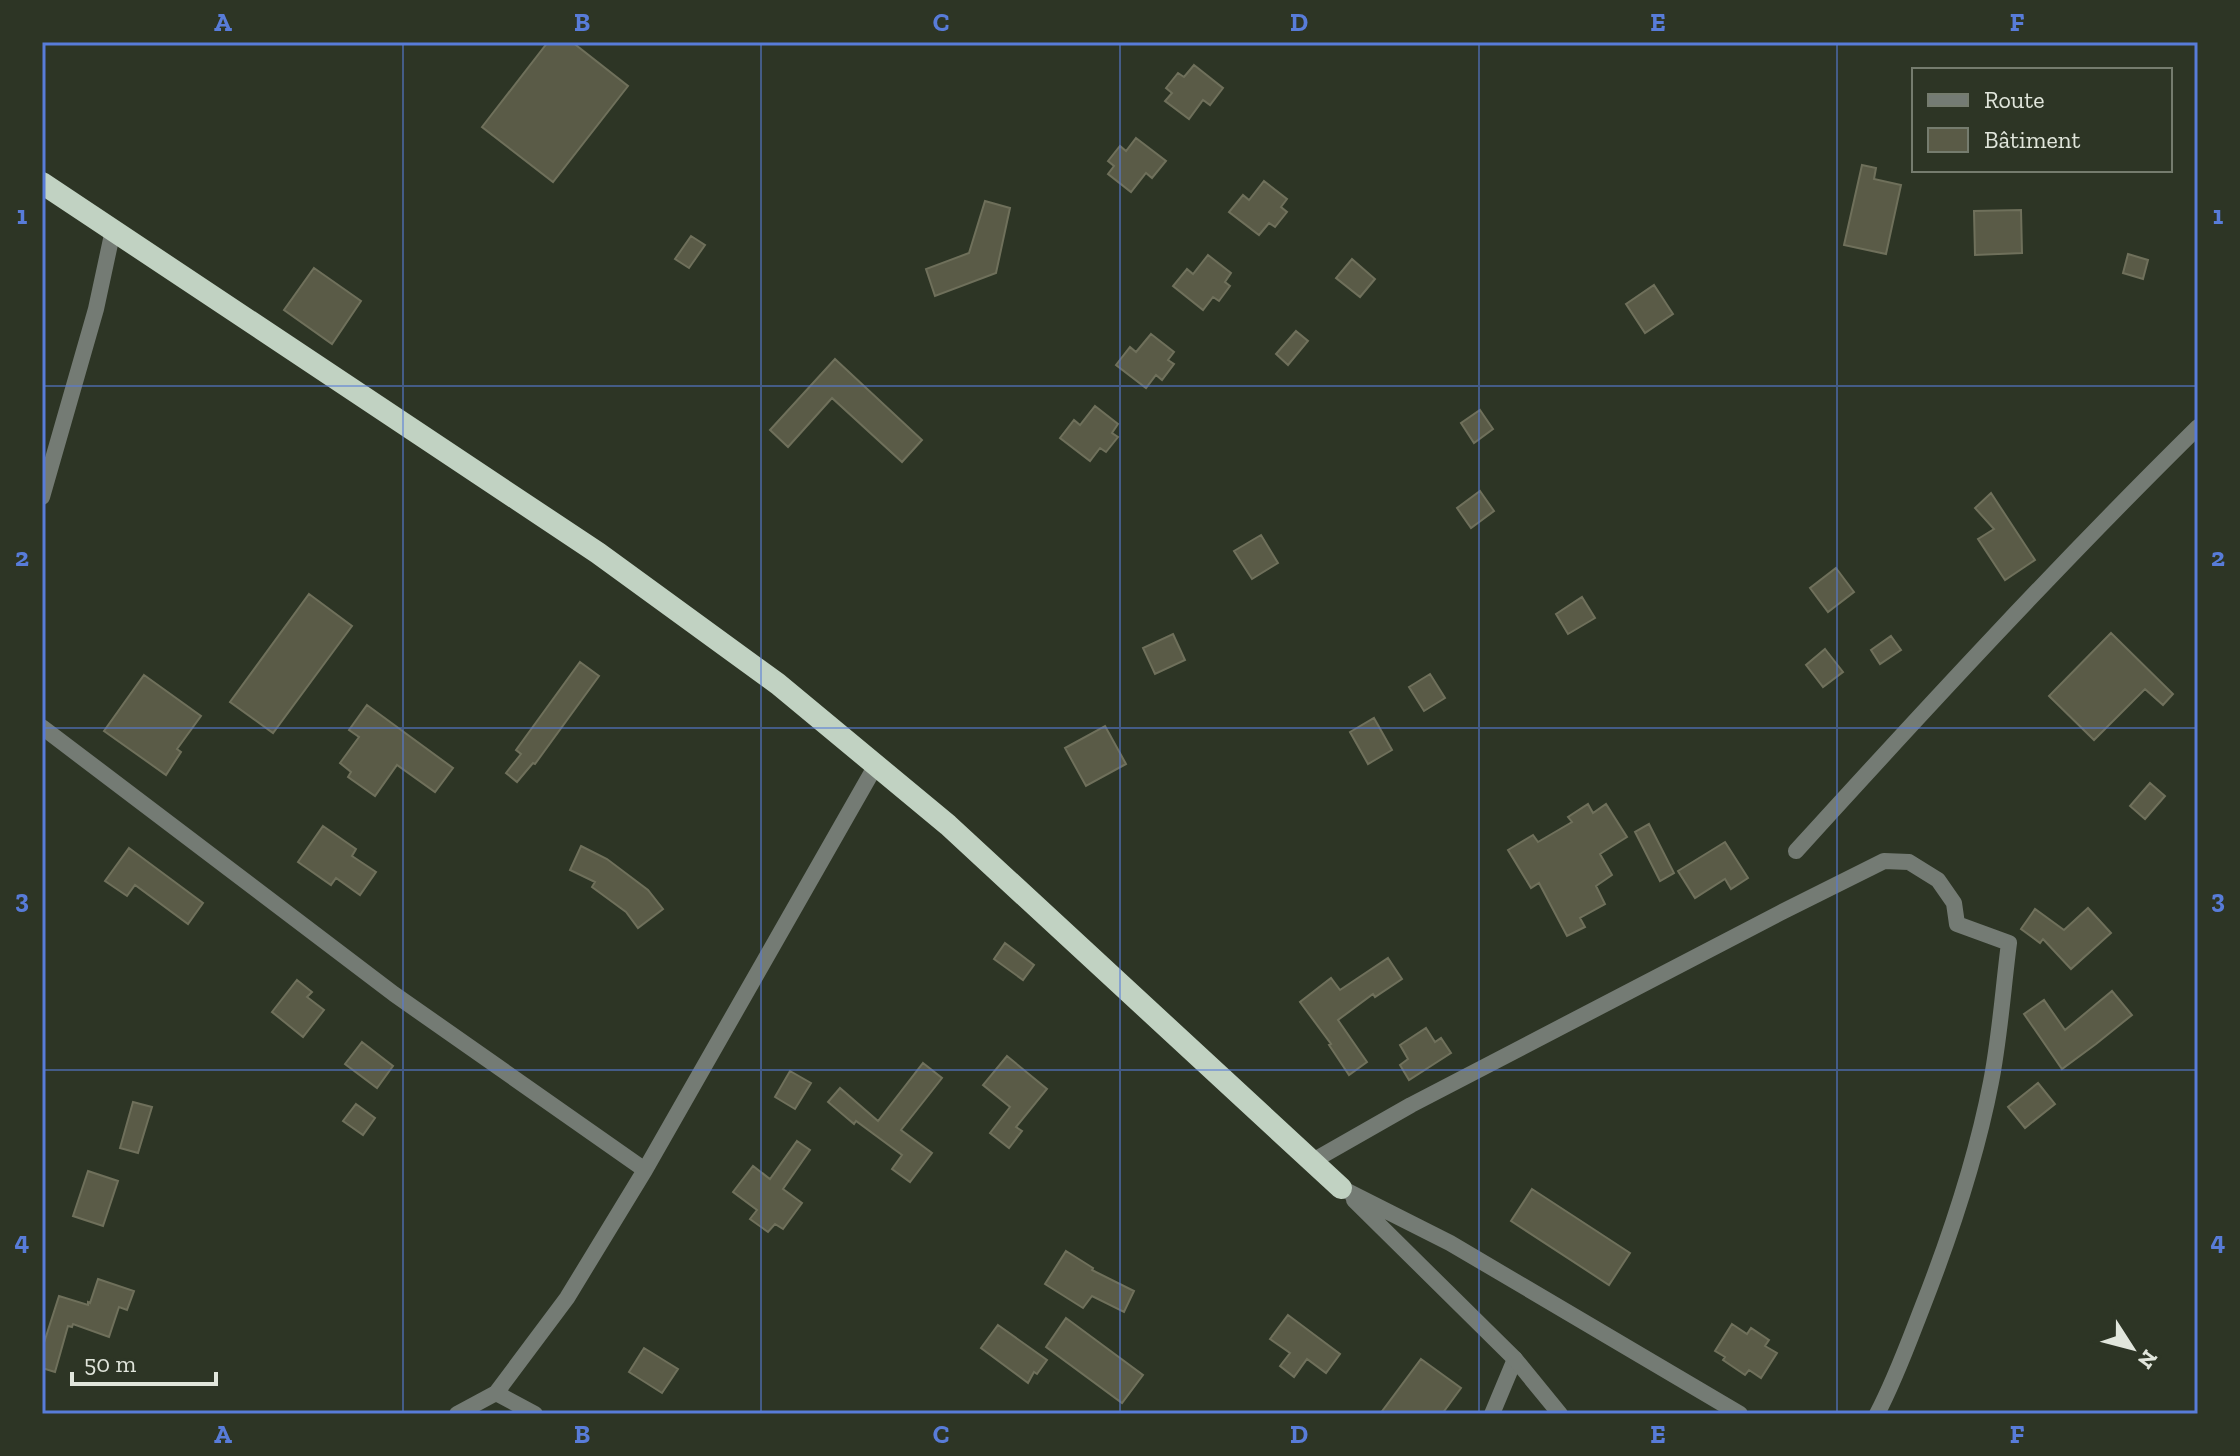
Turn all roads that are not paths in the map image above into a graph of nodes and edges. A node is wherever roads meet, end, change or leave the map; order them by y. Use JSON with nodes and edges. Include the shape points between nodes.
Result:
{"nodes":[{"id":1,"x":42,"y":183,"type":"edge"},
{"id":2,"x":113,"y":230,"type":"junction"},
{"id":3,"x":2198,"y":427,"type":"edge"},
{"id":4,"x":42,"y":497,"type":"edge"},
{"id":5,"x":42,"y":727,"type":"edge"},
{"id":6,"x":876,"y":765,"type":"junction"},
{"id":7,"x":1796,"y":851,"type":"dead end"},
{"id":8,"x":1311,"y":1162,"type":"junction"},
{"id":9,"x":645,"y":1170,"type":"junction"},
{"id":10,"x":1341,"y":1188,"type":"junction"},
{"id":11,"x":1515,"y":1359,"type":"junction"},
{"id":12,"x":496,"y":1393,"type":"junction"},
{"id":13,"x":475,"y":1408,"type":"edge"},
{"id":14,"x":457,"y":1414,"type":"edge"},
{"id":15,"x":535,"y":1414,"type":"edge"},
{"id":16,"x":1492,"y":1414,"type":"edge"},
{"id":17,"x":1560,"y":1414,"type":"edge"},
{"id":18,"x":1740,"y":1414,"type":"edge"},
{"id":19,"x":1877,"y":1414,"type":"edge"}],
"edges":[{"from":1,"to":2,"type":"highway"},
{"from":2,"to":4,"type":"street"},
{"from":2,"to":6,"type":"highway","via":[[624,571],[778,684]]},
{"from":3,"to":7,"type":"street","via":[[2102,521]]},
{"from":5,"to":9,"type":"street","via":[[394,994]]},
{"from":6,"to":8,"type":"highway","via":[[948,825]]},
{"from":6,"to":9,"type":"street"},
{"from":8,"to":10,"type":"highway"},
{"from":8,"to":19,"type":"street","via":[[1806,900],[1884,861],[1909,862],[1938,880],[1954,903],[1957,924],[2009,943],[1978,1142],[1936,1272]]},
{"from":9,"to":12,"type":"street","via":[[567,1298]]},
{"from":10,"to":11,"type":"street"},
{"from":10,"to":18,"type":"street","via":[[1450,1243]]},
{"from":11,"to":16,"type":"street"},
{"from":11,"to":17,"type":"street"},
{"from":12,"to":13,"type":"street"},
{"from":12,"to":15,"type":"street"},
{"from":13,"to":14,"type":"street"}]}
